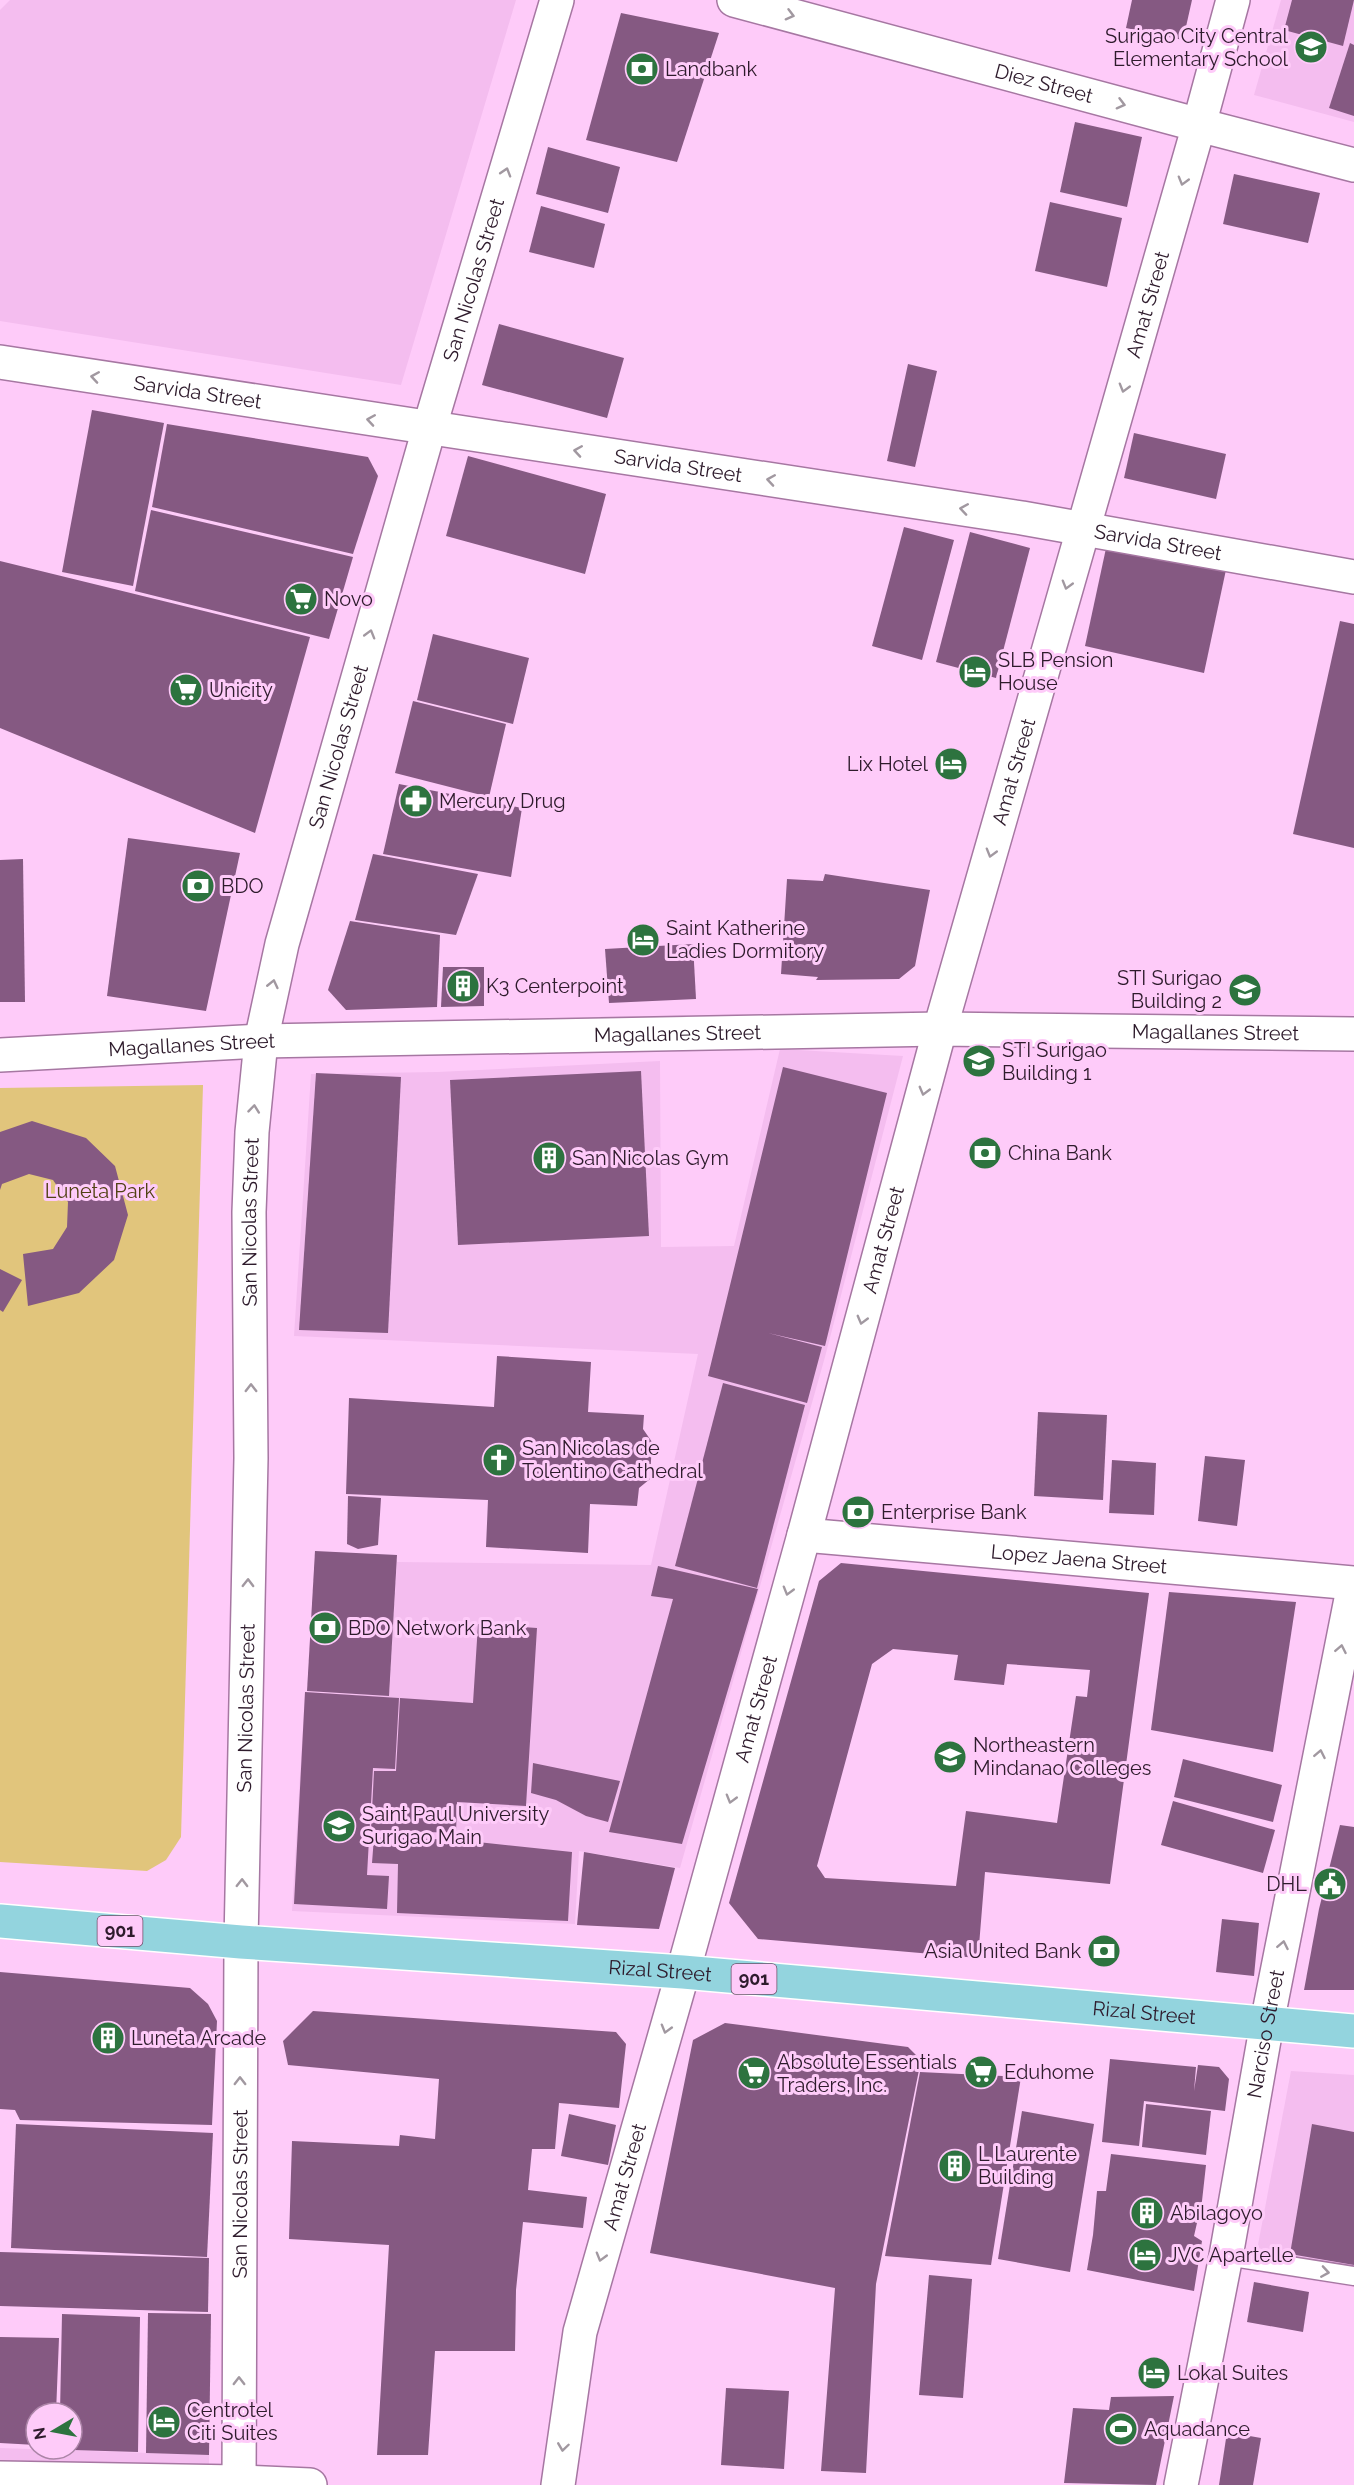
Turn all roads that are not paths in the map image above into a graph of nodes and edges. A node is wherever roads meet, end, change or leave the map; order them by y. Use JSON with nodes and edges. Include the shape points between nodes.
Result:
{"nodes":[{"id":1,"x":557,"y":0,"type":"edge"},
{"id":2,"x":734,"y":0,"type":"edge"},
{"id":3,"x":1233,"y":0,"type":"edge"},
{"id":4,"x":1199,"y":125,"type":"junction"},
{"id":5,"x":1354,"y":165,"type":"edge"},
{"id":6,"x":0,"y":363,"type":"edge"},
{"id":7,"x":429,"y":429,"type":"junction"},
{"id":8,"x":1083,"y":529,"type":"junction"},
{"id":9,"x":1354,"y":577,"type":"edge"},
{"id":10,"x":940,"y":1029,"type":"junction"},
{"id":11,"x":1354,"y":1034,"type":"edge"},
{"id":12,"x":261,"y":1041,"type":"junction"},
{"id":13,"x":0,"y":1055,"type":"edge"},
{"id":14,"x":804,"y":1535,"type":"junction"},
{"id":15,"x":1354,"y":1583,"type":"edge"},
{"id":16,"x":0,"y":1921,"type":"edge"},
{"id":17,"x":241,"y":1942,"type":"junction"},
{"id":18,"x":682,"y":1972,"type":"junction"},
{"id":19,"x":1267,"y":2023,"type":"junction"},
{"id":20,"x":1354,"y":2031,"type":"edge"},
{"id":21,"x":1226,"y":2256,"type":"junction"},
{"id":22,"x":1354,"y":2276,"type":"edge"},
{"id":23,"x":0,"y":2478,"type":"edge"},
{"id":24,"x":239,"y":2483,"type":"edge"},
{"id":25,"x":309,"y":2485,"type":"edge"},
{"id":26,"x":558,"y":2485,"type":"edge"},
{"id":27,"x":1181,"y":2485,"type":"edge"}],
"edges":[{"from":7,"to":1,"type":"street","name":"San Nicolas Street","one_way":true},
{"from":2,"to":4,"type":"street","name":"Diez Street","one_way":true},
{"from":3,"to":4,"type":"street","name":"Amat Street"},
{"from":4,"to":5,"type":"street","name":"Diez Street"},
{"from":4,"to":8,"type":"street","name":"Amat Street","one_way":true},
{"from":7,"to":6,"type":"street","name":"Sarvida Street","one_way":true},
{"from":8,"to":7,"type":"street","name":"Sarvida Street","one_way":true},
{"from":12,"to":7,"type":"street","name":"San Nicolas Street","one_way":true,"via":[[285,932]]},
{"from":8,"to":9,"type":"street","name":"Sarvida Street"},
{"from":8,"to":10,"type":"street","name":"Amat Street","one_way":true},
{"from":10,"to":11,"type":"street","name":"Magallanes Street"},
{"from":10,"to":12,"type":"street","name":"Magallanes Street"},
{"from":10,"to":14,"type":"street","name":"Amat Street","one_way":true},
{"from":12,"to":13,"type":"street","name":"Magallanes Street"},
{"from":17,"to":12,"type":"street","name":"San Nicolas Street","one_way":true,"via":[[251,1458],[249,1212]]},
{"from":14,"to":15,"type":"street","name":"Lopez Jaena Street"},
{"from":14,"to":18,"type":"street","name":"Amat Street","one_way":true},
{"from":19,"to":15,"type":"street","name":"Narciso Street","one_way":true},
{"from":16,"to":17,"type":"main road","name":"Rizal Street","number":"901"},
{"from":17,"to":18,"type":"main road","name":"Rizal Street","number":"901"},
{"from":24,"to":17,"type":"street","name":"San Nicolas Street","one_way":true},
{"from":18,"to":19,"type":"main road","name":"Rizal Street","number":"901"},
{"from":18,"to":26,"type":"street","name":"Amat Street","one_way":true,"via":[[580,2332]]},
{"from":19,"to":20,"type":"main road","name":"Rizal Street","number":"901"},
{"from":19,"to":21,"type":"street","name":"Narciso Street"},
{"from":21,"to":22,"type":"lane","one_way":true},
{"from":21,"to":27,"type":"street","name":"Narciso Street"},
{"from":23,"to":24,"type":"street"},
{"from":24,"to":25,"type":"street"}]}
